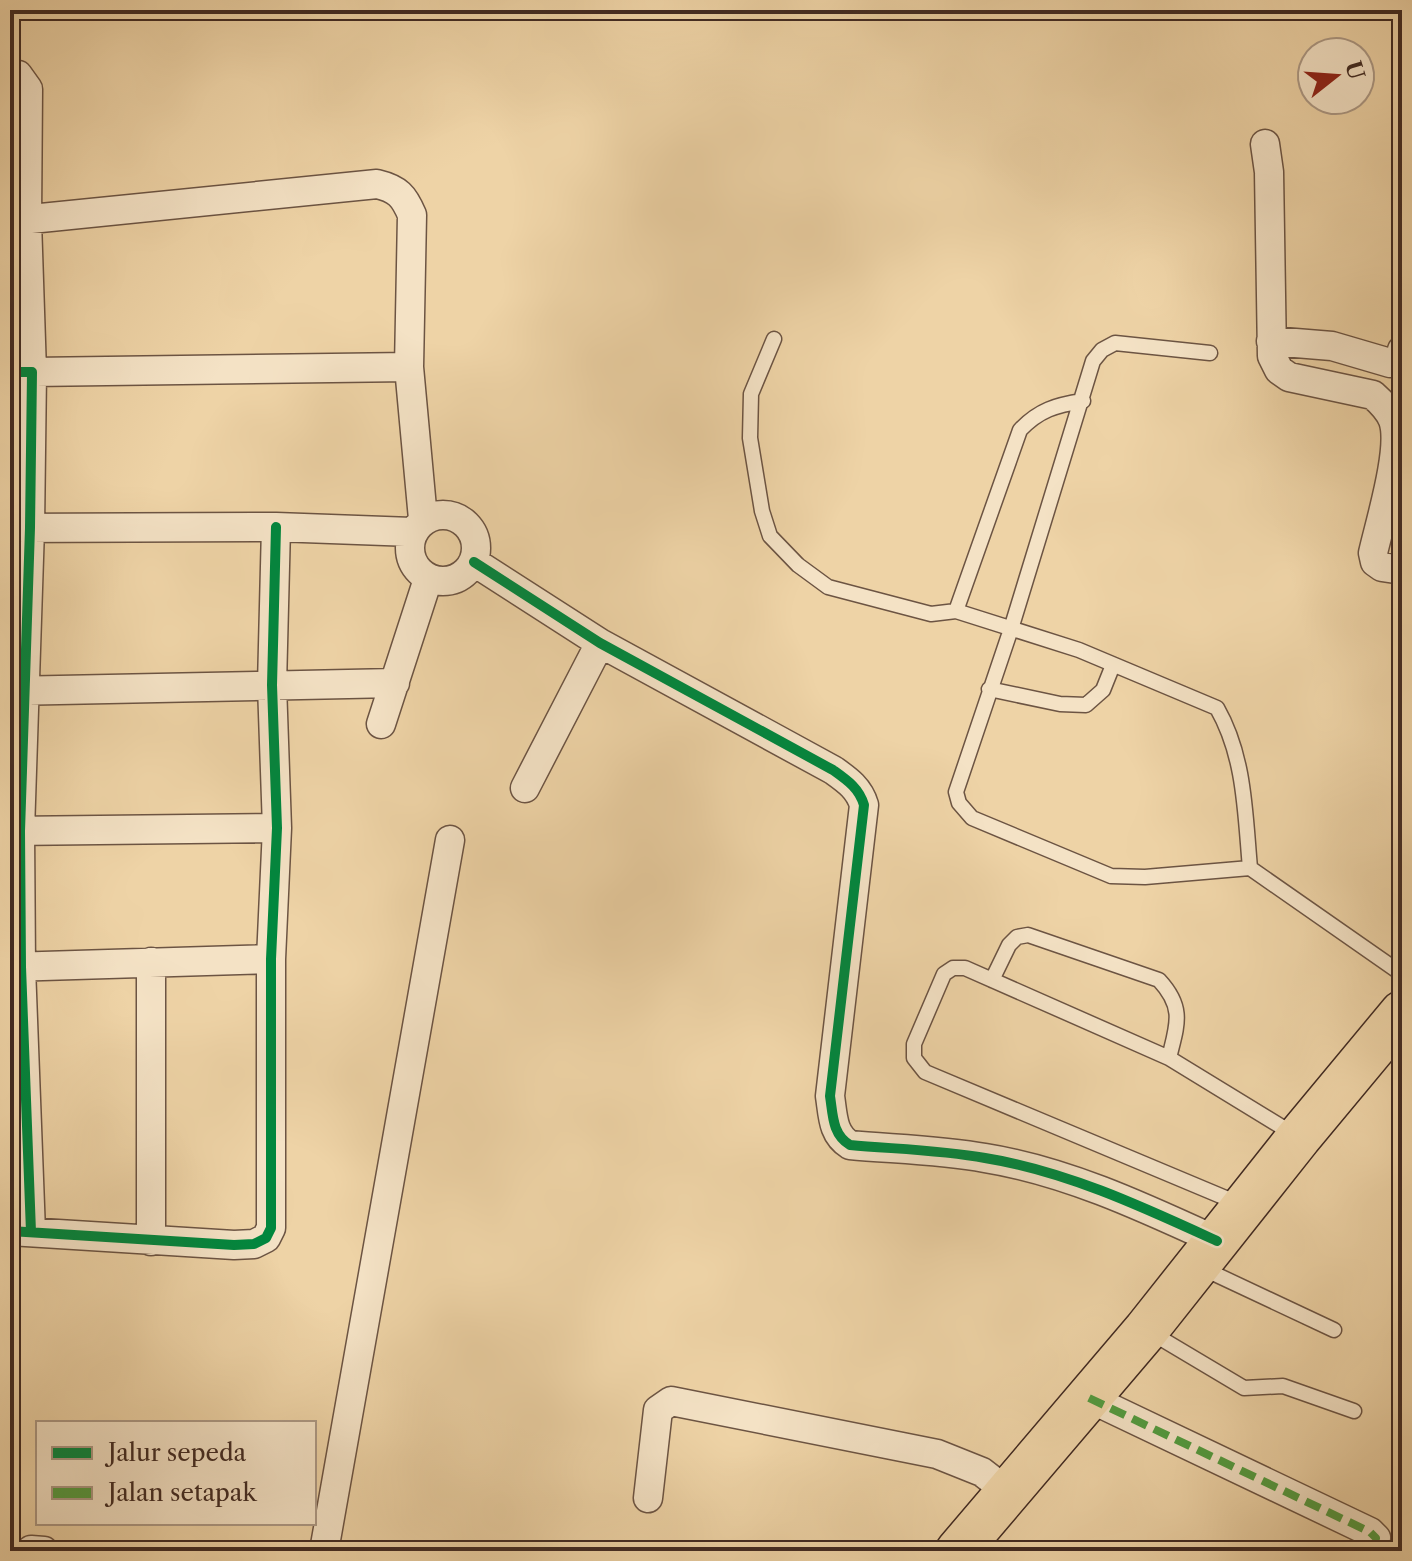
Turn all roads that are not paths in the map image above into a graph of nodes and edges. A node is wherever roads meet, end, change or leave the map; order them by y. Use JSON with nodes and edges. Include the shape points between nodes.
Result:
{"nodes":[{"id":1,"x":17,"y":78,"type":"edge"},
{"id":2,"x":1265,"y":144,"type":"dead end"},
{"id":3,"x":18,"y":221,"type":"edge"},
{"id":4,"x":774,"y":339,"type":"dead end"},
{"id":5,"x":1271,"y":341,"type":"junction"},
{"id":6,"x":1402,"y":350,"type":"edge"},
{"id":7,"x":1210,"y":353,"type":"dead end"},
{"id":8,"x":409,"y":367,"type":"junction"},
{"id":9,"x":21,"y":372,"type":"edge"},
{"id":10,"x":1083,"y":401,"type":"junction"},
{"id":11,"x":418,"y":526,"type":"junction"},
{"id":12,"x":276,"y":527,"type":"junction"},
{"id":13,"x":20,"y":528,"type":"edge"},
{"id":14,"x":474,"y":562,"type":"junction"},
{"id":15,"x":1402,"y":570,"type":"edge"},
{"id":16,"x":428,"y":579,"type":"junction"},
{"id":17,"x":956,"y":611,"type":"junction"},
{"id":18,"x":1011,"y":629,"type":"junction"},
{"id":19,"x":600,"y":643,"type":"junction"},
{"id":20,"x":1113,"y":665,"type":"junction"},
{"id":21,"x":395,"y":683,"type":"junction"},
{"id":22,"x":272,"y":685,"type":"junction"},
{"id":23,"x":989,"y":689,"type":"junction"},
{"id":24,"x":18,"y":692,"type":"edge"},
{"id":25,"x":381,"y":724,"type":"dead end"},
{"id":26,"x":525,"y":788,"type":"dead end"},
{"id":27,"x":277,"y":828,"type":"junction"},
{"id":28,"x":15,"y":831,"type":"edge"},
{"id":29,"x":450,"y":840,"type":"dead end"},
{"id":30,"x":1250,"y":868,"type":"junction"},
{"id":31,"x":271,"y":959,"type":"junction"},
{"id":32,"x":151,"y":962,"type":"junction"},
{"id":33,"x":16,"y":967,"type":"edge"},
{"id":34,"x":1402,"y":974,"type":"edge"},
{"id":35,"x":992,"y":980,"type":"junction"},
{"id":36,"x":1402,"y":1013,"type":"edge"},
{"id":37,"x":1169,"y":1058,"type":"junction"},
{"id":38,"x":18,"y":1095,"type":"edge"},
{"id":39,"x":1299,"y":1137,"type":"junction"},
{"id":40,"x":1245,"y":1205,"type":"junction"},
{"id":41,"x":20,"y":1232,"type":"edge"},
{"id":42,"x":151,"y":1241,"type":"junction"},
{"id":43,"x":1208,"y":1254,"type":"junction"},
{"id":44,"x":1146,"y":1330,"type":"junction"},
{"id":45,"x":1334,"y":1330,"type":"dead end"},
{"id":46,"x":1089,"y":1398,"type":"junction"},
{"id":47,"x":1354,"y":1411,"type":"dead end"},
{"id":48,"x":1009,"y":1493,"type":"junction"},
{"id":49,"x":648,"y":1498,"type":"dead end"},
{"id":50,"x":31,"y":1550,"type":"edge"},
{"id":51,"x":44,"y":1551,"type":"edge"},
{"id":52,"x":324,"y":1551,"type":"edge"},
{"id":53,"x":958,"y":1551,"type":"edge"},
{"id":54,"x":1373,"y":1551,"type":"edge"}],
"edges":[{"from":1,"to":3,"type":"street","via":[[28,89]]},
{"from":2,"to":5,"type":"street"},
{"from":3,"to":8,"type":"street","via":[[377,184],[396,189],[412,215]]},
{"from":3,"to":9,"type":"street"},
{"from":4,"to":17,"type":"lane","via":[[750,408],[750,438],[770,536],[828,587],[931,614]]},
{"from":5,"to":6,"type":"street","via":[[1332,346],[1390,363]]},
{"from":5,"to":15,"type":"street","via":[[1272,356],[1289,377],[1373,395],[1392,419],[1395,449],[1373,553],[1382,567]]},
{"from":7,"to":10,"type":"lane","via":[[1115,343],[1093,361]]},
{"from":8,"to":9,"type":"street"},
{"from":8,"to":11,"type":"street"},
{"from":9,"to":13,"type":"street"},
{"from":10,"to":17,"type":"lane","via":[[1051,406],[1020,430]]},
{"from":10,"to":18,"type":"lane"},
{"from":11,"to":12,"type":"street"},
{"from":11,"to":14,"type":"street","via":[[440,513],[457,516],[477,544]]},
{"from":11,"to":16,"type":"street","via":[[409,550],[415,567]]},
{"from":12,"to":13,"type":"street"},
{"from":12,"to":22,"type":"street"},
{"from":13,"to":24,"type":"street"},
{"from":14,"to":16,"type":"street","via":[[462,576],[446,582]]},
{"from":14,"to":19,"type":"street"},
{"from":16,"to":21,"type":"street"},
{"from":17,"to":18,"type":"lane"},
{"from":18,"to":20,"type":"lane"},
{"from":18,"to":23,"type":"lane"},
{"from":19,"to":26,"type":"street"},
{"from":19,"to":43,"type":"street","via":[[833,770],[861,796],[830,1096],[840,1139],[850,1145],[984,1157],[1024,1166],[1127,1199]]},
{"from":20,"to":23,"type":"lane","via":[[1103,690],[1086,705]]},
{"from":20,"to":30,"type":"lane","via":[[1217,708],[1240,765]]},
{"from":21,"to":22,"type":"street"},
{"from":21,"to":25,"type":"street"},
{"from":22,"to":24,"type":"street"},
{"from":22,"to":27,"type":"street"},
{"from":23,"to":30,"type":"lane","via":[[956,792],[972,818],[1111,876]]},
{"from":24,"to":28,"type":"street"},
{"from":27,"to":28,"type":"street"},
{"from":27,"to":31,"type":"street"},
{"from":28,"to":33,"type":"street"},
{"from":29,"to":52,"type":"street"},
{"from":30,"to":34,"type":"lane"},
{"from":31,"to":32,"type":"street"},
{"from":31,"to":42,"type":"street","via":[[271,1228],[254,1244]]},
{"from":32,"to":33,"type":"street"},
{"from":32,"to":42,"type":"street"},
{"from":33,"to":38,"type":"street"},
{"from":35,"to":37,"type":"lane"},
{"from":35,"to":37,"type":"lane","via":[[1009,945],[1028,935],[1159,980],[1177,1007]]},
{"from":35,"to":40,"type":"lane","via":[[965,968],[944,974],[914,1044],[914,1058],[925,1072]]},
{"from":36,"to":39,"type":"highway"},
{"from":37,"to":39,"type":"lane"},
{"from":38,"to":41,"type":"street"},
{"from":39,"to":40,"type":"highway"},
{"from":40,"to":43,"type":"highway"},
{"from":41,"to":42,"type":"street"},
{"from":43,"to":44,"type":"highway"},
{"from":43,"to":45,"type":"lane"},
{"from":44,"to":46,"type":"highway"},
{"from":44,"to":47,"type":"lane","via":[[1244,1388],[1283,1386]]},
{"from":46,"to":48,"type":"highway"},
{"from":46,"to":54,"type":"street","via":[[1370,1532],[1376,1538]]},
{"from":48,"to":49,"type":"street","via":[[982,1472],[937,1454],[671,1401],[658,1410]]},
{"from":48,"to":53,"type":"highway"},
{"from":50,"to":51,"type":"street"}]}
